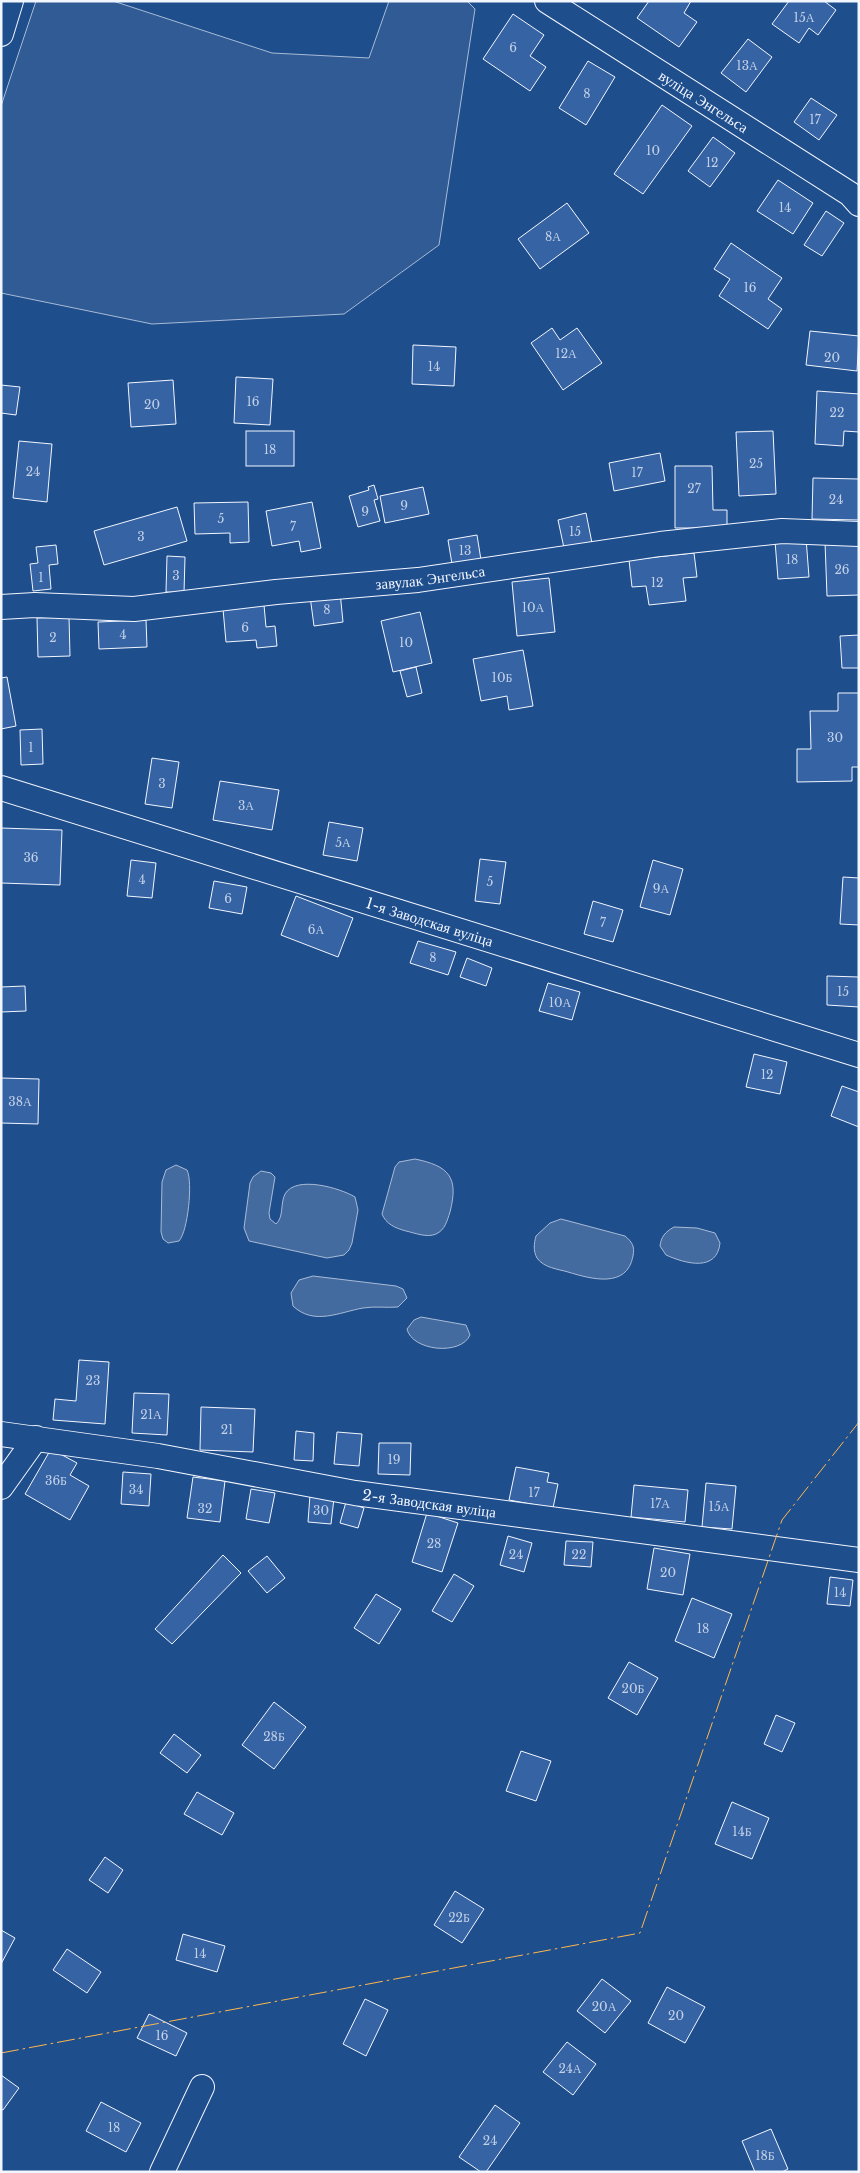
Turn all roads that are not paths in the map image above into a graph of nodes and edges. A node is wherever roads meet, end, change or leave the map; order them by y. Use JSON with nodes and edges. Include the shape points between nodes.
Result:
{"nodes":[{"id":1,"x":11,"y":1,"type":"edge"},
{"id":2,"x":547,"y":1,"type":"edge"},
{"id":3,"x":1,"y":34,"type":"edge"},
{"id":4,"x":859,"y":204,"type":"edge"},
{"id":5,"x":859,"y":534,"type":"edge"},
{"id":6,"x":1,"y":608,"type":"edge"},
{"id":7,"x":1,"y":788,"type":"edge"},
{"id":8,"x":859,"y":1055,"type":"edge"},
{"id":9,"x":1,"y":1434,"type":"edge"},
{"id":10,"x":36,"y":1438,"type":"junction"},
{"id":11,"x":1,"y":1487,"type":"edge"},
{"id":12,"x":859,"y":1560,"type":"edge"},
{"id":13,"x":202,"y":2087,"type":"dead end"},
{"id":14,"x":162,"y":2172,"type":"edge"}],
"edges":[{"from":1,"to":3,"type":"street"},
{"from":2,"to":4,"type":"street","name":"вуліца Энгельса","via":[[850,194]]},
{"from":5,"to":6,"type":"street","name":"завулак Энгельса","via":[[782,531],[660,544],[418,580],[134,609],[35,605]]},
{"from":7,"to":8,"type":"street","name":"1-я Заводская вуліца"},
{"from":9,"to":10,"type":"street","name":"2-я Заводская вуліца"},
{"from":10,"to":11,"type":"street"},
{"from":10,"to":12,"type":"street","name":"2-я Заводская вуліца","via":[[158,1456],[355,1493]]},
{"from":13,"to":14,"type":"street"}]}
